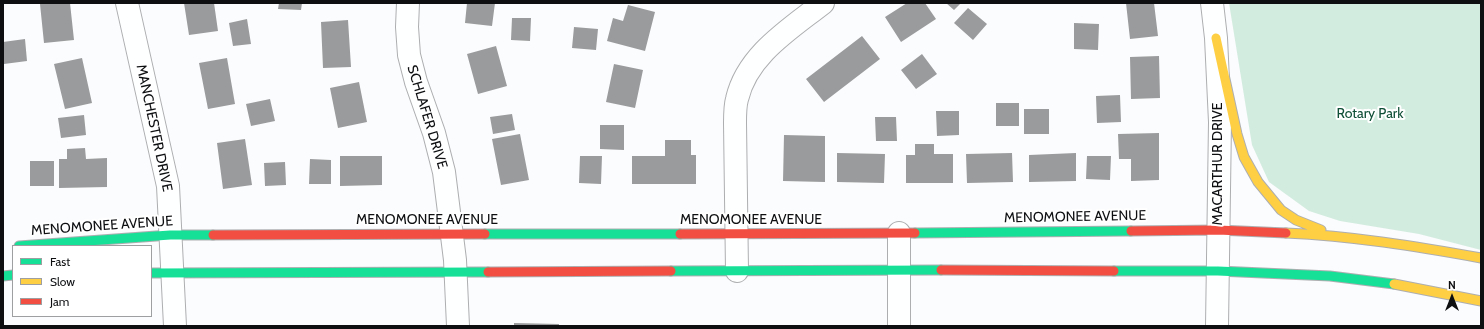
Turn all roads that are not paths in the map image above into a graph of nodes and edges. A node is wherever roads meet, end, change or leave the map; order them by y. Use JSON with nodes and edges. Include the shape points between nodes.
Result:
{"nodes":[{"id":1,"x":127,"y":3,"type":"edge"},
{"id":2,"x":408,"y":3,"type":"edge"},
{"id":3,"x":823,"y":3,"type":"edge"},
{"id":4,"x":1212,"y":3,"type":"edge"},
{"id":5,"x":1216,"y":38,"type":"junction"},
{"id":6,"x":1218,"y":230,"type":"junction"},
{"id":7,"x":452,"y":233,"type":"junction"},
{"id":8,"x":899,"y":233,"type":"junction"},
{"id":9,"x":736,"y":234,"type":"junction"},
{"id":10,"x":170,"y":235,"type":"junction"},
{"id":11,"x":1336,"y":235,"type":"junction"},
{"id":12,"x":33,"y":245,"type":"edge"},
{"id":13,"x":1481,"y":258,"type":"edge"},
{"id":14,"x":900,"y":270,"type":"junction"},
{"id":15,"x":737,"y":271,"type":"junction"},
{"id":16,"x":1218,"y":271,"type":"junction"},
{"id":17,"x":152,"y":273,"type":"edge"},
{"id":18,"x":172,"y":273,"type":"junction"},
{"id":19,"x":456,"y":273,"type":"junction"},
{"id":20,"x":1481,"y":301,"type":"edge"},
{"id":21,"x":175,"y":326,"type":"edge"},
{"id":22,"x":458,"y":326,"type":"edge"},
{"id":23,"x":899,"y":326,"type":"edge"},
{"id":24,"x":1216,"y":326,"type":"edge"}],
"edges":[{"from":1,"to":10,"type":"street","name":"MANCHESTER DRIVE","via":[[168,186]]},
{"from":2,"to":7,"type":"street","name":"SCHLAFER DRIVE","via":[[406,27],[409,55],[444,172]]},
{"from":3,"to":9,"type":"street","via":[[767,47],[740,87],[736,100],[735,123]]},
{"from":4,"to":5,"type":"street","name":"MACARTHUR DRIVE"},
{"from":5,"to":6,"type":"street","name":"MACARTHUR DRIVE","via":[[1220,122]]},
{"from":5,"to":11,"type":"street","via":[[1236,134],[1244,157],[1258,182],[1291,217]]},
{"from":6,"to":8,"type":"street","name":"MENOMONEE AVENUE"},
{"from":6,"to":11,"type":"street","name":"MENOMONEE AVENUE"},
{"from":6,"to":16,"type":"street","name":"MACARTHUR DRIVE"},
{"from":7,"to":9,"type":"street","name":"MENOMONEE AVENUE"},
{"from":7,"to":10,"type":"street","name":"MENOMONEE AVENUE"},
{"from":7,"to":19,"type":"street","name":"SCHLAFER DRIVE"},
{"from":8,"to":9,"type":"street","name":"MENOMONEE AVENUE"},
{"from":8,"to":14,"type":"street"},
{"from":9,"to":15,"type":"street"},
{"from":10,"to":12,"type":"street","name":"MENOMONEE AVENUE"},
{"from":10,"to":18,"type":"street","name":"MANCHESTER DRIVE"},
{"from":11,"to":13,"type":"street","name":"MENOMONEE AVENUE"},
{"from":14,"to":15,"type":"street"},
{"from":14,"to":16,"type":"street"},
{"from":14,"to":23,"type":"street"},
{"from":15,"to":19,"type":"street"},
{"from":16,"to":20,"type":"street","via":[[1330,276],[1380,282]]},
{"from":16,"to":24,"type":"street","name":"MACARTHUR DRIVE"},
{"from":17,"to":18,"type":"street"},
{"from":18,"to":19,"type":"street"},
{"from":18,"to":21,"type":"street","name":"MANCHESTER DRIVE"},
{"from":19,"to":22,"type":"street","name":"SCHLAFER DRIVE"}]}
